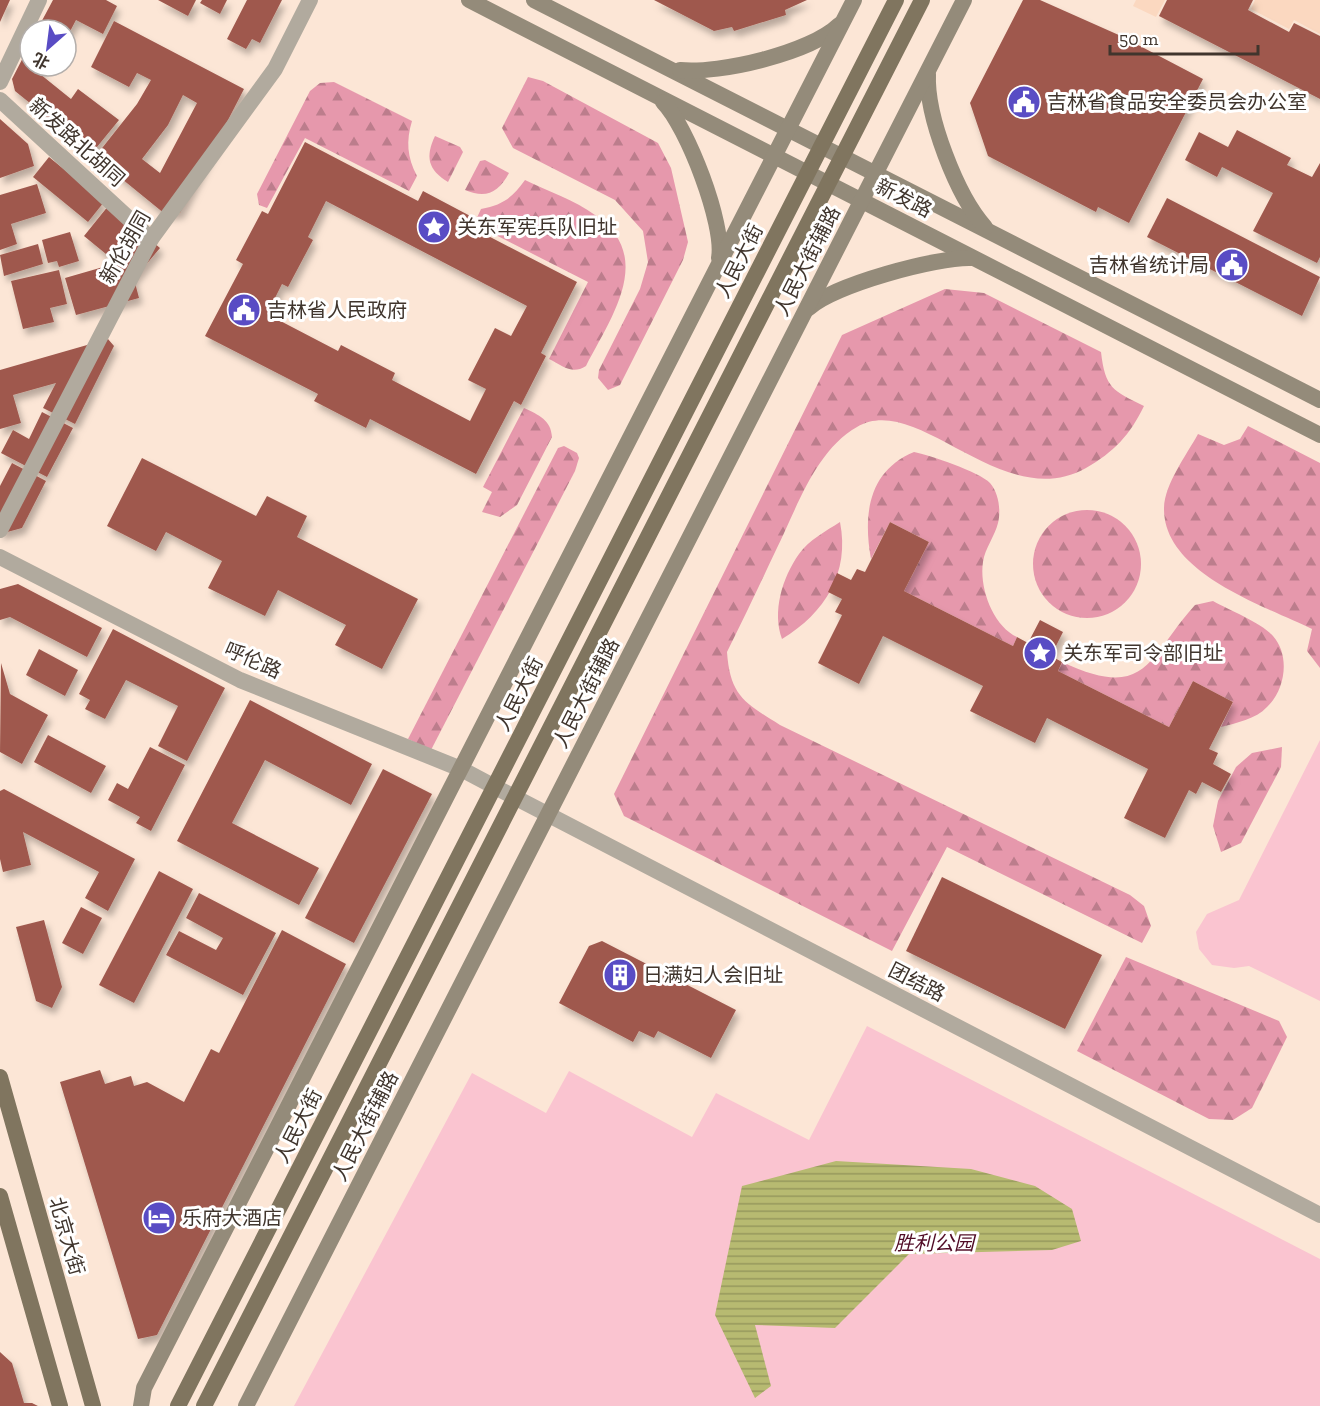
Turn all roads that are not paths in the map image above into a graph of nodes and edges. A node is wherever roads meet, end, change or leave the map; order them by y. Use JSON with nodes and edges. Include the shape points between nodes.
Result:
{"nodes":[{"id":1,"x":39,"y":0,"type":"edge"},
{"id":2,"x":310,"y":0,"type":"edge"},
{"id":3,"x":469,"y":0,"type":"edge"},
{"id":4,"x":854,"y":0,"type":"edge"},
{"id":5,"x":896,"y":0,"type":"edge"},
{"id":6,"x":922,"y":0,"type":"edge"},
{"id":7,"x":964,"y":0,"type":"edge"},
{"id":8,"x":537,"y":1,"type":"edge"},
{"id":9,"x":844,"y":20,"type":"junction"},
{"id":10,"x":670,"y":69,"type":"junction"},
{"id":11,"x":929,"y":69,"type":"junction"},
{"id":12,"x":0,"y":82,"type":"edge"},
{"id":13,"x":656,"y":95,"type":"junction"},
{"id":14,"x":0,"y":100,"type":"edge"},
{"id":15,"x":788,"y":129,"type":"junction"},
{"id":16,"x":821,"y":146,"type":"junction"},
{"id":17,"x":774,"y":156,"type":"junction"},
{"id":18,"x":842,"y":157,"type":"junction"},
{"id":19,"x":808,"y":173,"type":"junction"},
{"id":20,"x":875,"y":174,"type":"junction"},
{"id":21,"x":828,"y":183,"type":"junction"},
{"id":22,"x":862,"y":200,"type":"junction"},
{"id":23,"x":990,"y":232,"type":"junction"},
{"id":24,"x":151,"y":239,"type":"junction"},
{"id":25,"x":975,"y":258,"type":"junction"},
{"id":26,"x":716,"y":269,"type":"junction"},
{"id":27,"x":804,"y":313,"type":"junction"},
{"id":28,"x":1320,"y":400,"type":"edge"},
{"id":29,"x":1320,"y":435,"type":"edge"},
{"id":30,"x":0,"y":530,"type":"edge"},
{"id":31,"x":0,"y":557,"type":"edge"},
{"id":32,"x":461,"y":769,"type":"junction"},
{"id":33,"x":495,"y":787,"type":"junction"},
{"id":34,"x":515,"y":797,"type":"junction"},
{"id":35,"x":548,"y":814,"type":"junction"},
{"id":36,"x":0,"y":1077,"type":"edge"},
{"id":37,"x":3,"y":1100,"type":"edge"},
{"id":38,"x":0,"y":1196,"type":"edge"},
{"id":39,"x":1320,"y":1215,"type":"edge"},
{"id":40,"x":60,"y":1406,"type":"edge"},
{"id":41,"x":93,"y":1406,"type":"edge"},
{"id":42,"x":141,"y":1406,"type":"edge"},
{"id":43,"x":178,"y":1406,"type":"edge"},
{"id":44,"x":204,"y":1406,"type":"edge"},
{"id":45,"x":246,"y":1406,"type":"edge"}],
"edges":[{"from":1,"to":12,"type":"street"},
{"from":2,"to":24,"type":"street","name":"新伦胡同","via":[[275,69]]},
{"from":3,"to":13,"type":"main road","name":"新发路"},
{"from":4,"to":9,"type":"main road"},
{"from":5,"to":16,"type":"main road","name":"人民大街"},
{"from":6,"to":18,"type":"main road"},
{"from":7,"to":11,"type":"main road","name":"人民大街辅路"},
{"from":8,"to":10,"type":"main road","name":"新发路"},
{"from":9,"to":10,"type":"main road","via":[[813,42],[730,68],[700,72]]},
{"from":9,"to":15,"type":"main road"},
{"from":10,"to":15,"type":"main road","name":"新发路"},
{"from":11,"to":20,"type":"main road","name":"人民大街辅路"},
{"from":11,"to":23,"type":"main road","via":[[927,90],[932,112],[962,195]]},
{"from":13,"to":17,"type":"main road","name":"新发路"},
{"from":13,"to":26,"type":"main road","via":[[686,134],[717,225],[721,247]]},
{"from":14,"to":24,"type":"street","name":"新发路北胡同"},
{"from":15,"to":16,"type":"main road","name":"新发路"},
{"from":15,"to":17,"type":"main road"},
{"from":16,"to":18,"type":"main road","name":"新发路"},
{"from":16,"to":19,"type":"main road","name":"人民大街"},
{"from":17,"to":19,"type":"main road","name":"新发路"},
{"from":17,"to":26,"type":"main road"},
{"from":18,"to":20,"type":"main road","name":"新发路"},
{"from":18,"to":21,"type":"main road"},
{"from":19,"to":21,"type":"main road","name":"新发路"},
{"from":19,"to":33,"type":"main road","name":"人民大街"},
{"from":20,"to":22,"type":"main road","name":"人民大街辅路"},
{"from":20,"to":23,"type":"main road","name":"新发路"},
{"from":21,"to":22,"type":"main road","name":"新发路"},
{"from":21,"to":34,"type":"main road"},
{"from":22,"to":25,"type":"main road","name":"新发路"},
{"from":22,"to":27,"type":"main road","name":"人民大街辅路"},
{"from":23,"to":28,"type":"main road","name":"新发路"},
{"from":24,"to":30,"type":"street","name":"新伦胡同"},
{"from":25,"to":27,"type":"main road","via":[[924,262],[827,295]]},
{"from":25,"to":29,"type":"main road","name":"新发路"},
{"from":26,"to":32,"type":"main road"},
{"from":27,"to":35,"type":"main road","name":"人民大街辅路"},
{"from":31,"to":32,"type":"street","name":"呼伦路","via":[[240,680]]},
{"from":32,"to":33,"type":"street","name":"呼伦路"},
{"from":32,"to":42,"type":"main road","via":[[144,1388]]},
{"from":33,"to":34,"type":"street","name":"团结路"},
{"from":33,"to":43,"type":"main road","name":"人民大街"},
{"from":34,"to":35,"type":"street","name":"团结路"},
{"from":34,"to":44,"type":"main road"},
{"from":35,"to":39,"type":"street","name":"团结路"},
{"from":35,"to":45,"type":"main road","name":"人民大街辅路"},
{"from":36,"to":37,"type":"main road","name":"北京大街"},
{"from":37,"to":41,"type":"main road","name":"北京大街"},
{"from":38,"to":40,"type":"main road"}]}
